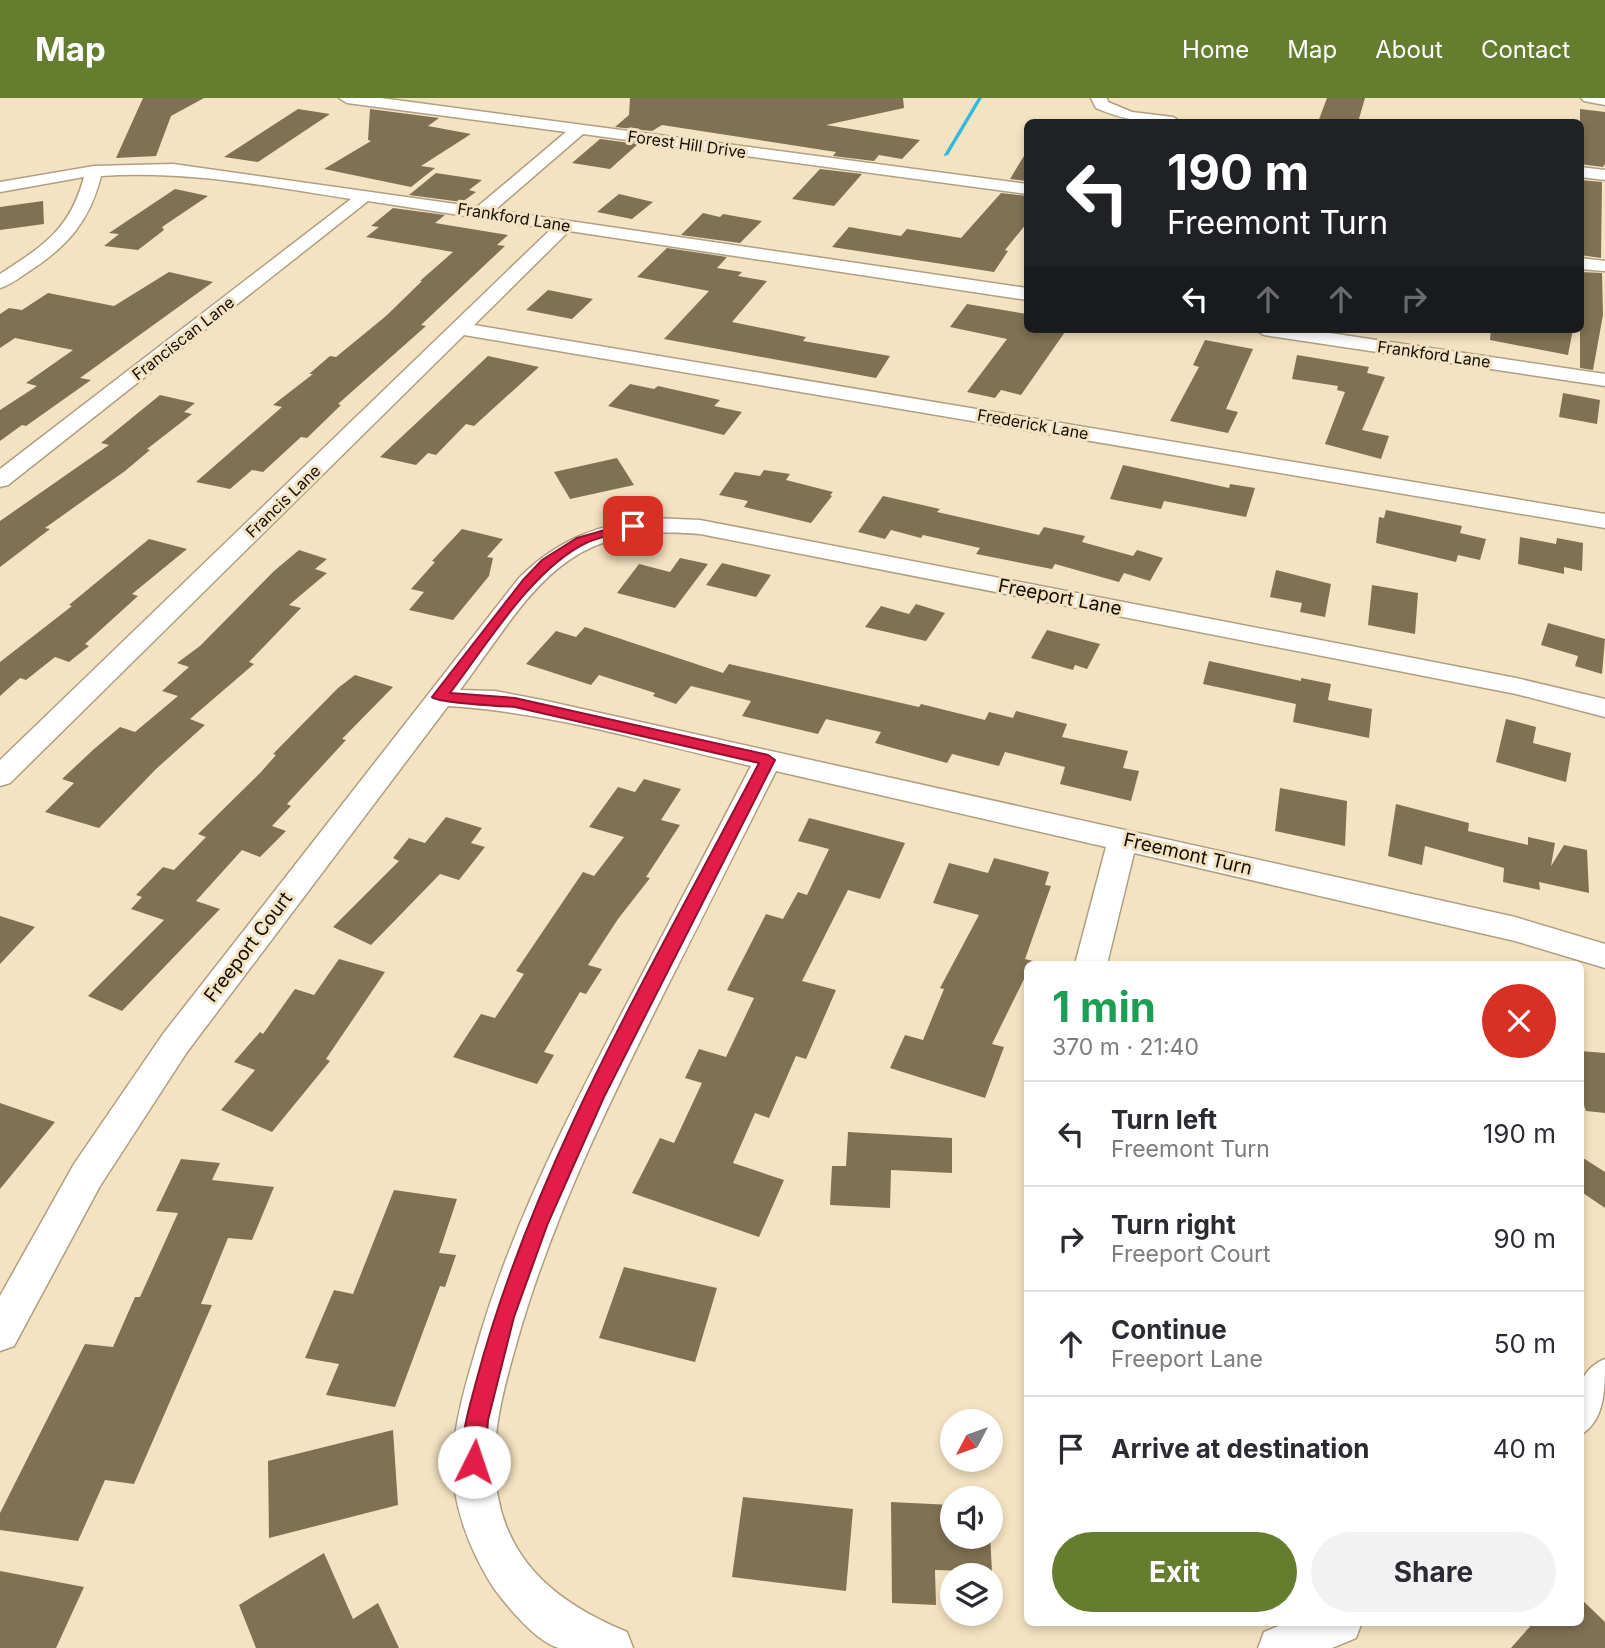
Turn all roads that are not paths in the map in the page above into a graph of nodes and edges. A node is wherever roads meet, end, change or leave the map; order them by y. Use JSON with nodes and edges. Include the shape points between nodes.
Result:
{"nodes":[{"id":1,"x":347,"y":98,"type":"edge"},
{"id":2,"x":1099,"y":98,"type":"edge"},
{"id":3,"x":1589,"y":98,"type":"edge"},
{"id":4,"x":1605,"y":100,"type":"edge"},
{"id":5,"x":1155,"y":119,"type":"edge"},
{"id":6,"x":578,"y":130,"type":"junction"},
{"id":7,"x":94,"y":171,"type":"junction"},
{"id":8,"x":1584,"y":172,"type":"edge"},
{"id":9,"x":1605,"y":174,"type":"edge"},
{"id":10,"x":0,"y":187,"type":"edge"},
{"id":11,"x":1024,"y":190,"type":"edge"},
{"id":12,"x":366,"y":195,"type":"junction"},
{"id":13,"x":482,"y":212,"type":"junction"},
{"id":14,"x":565,"y":225,"type":"junction"},
{"id":15,"x":1584,"y":263,"type":"edge"},
{"id":16,"x":1605,"y":266,"type":"edge"},
{"id":17,"x":0,"y":282,"type":"edge"},
{"id":18,"x":1024,"y":294,"type":"edge"},
{"id":19,"x":460,"y":328,"type":"junction"},
{"id":20,"x":1291,"y":333,"type":"edge"},
{"id":21,"x":1605,"y":380,"type":"edge"},
{"id":22,"x":0,"y":480,"type":"edge"},
{"id":23,"x":1605,"y":521,"type":"edge"},
{"id":24,"x":528,"y":583,"type":"joint"},
{"id":25,"x":439,"y":697,"type":"junction"},
{"id":26,"x":1605,"y":708,"type":"edge"},
{"id":27,"x":768,"y":760,"type":"junction"},
{"id":28,"x":0,"y":776,"type":"edge"},
{"id":29,"x":1123,"y":839,"type":"junction"},
{"id":30,"x":1605,"y":957,"type":"edge"},
{"id":31,"x":1092,"y":961,"type":"edge"},
{"id":32,"x":0,"y":1333,"type":"edge"},
{"id":33,"x":1605,"y":1378,"type":"edge"},
{"id":34,"x":1584,"y":1409,"type":"edge"},
{"id":35,"x":1331,"y":1626,"type":"edge"},
{"id":36,"x":611,"y":1648,"type":"edge"},
{"id":37,"x":1280,"y":1648,"type":"edge"}],
"edges":[{"from":1,"to":6,"type":"street","name":"Forest Hill Drive"},
{"from":2,"to":5,"type":"street","via":[[1101,105],[1113,112]]},
{"from":3,"to":4,"type":"street"},
{"from":6,"to":11,"type":"street","name":"Forest Hill Drive"},
{"from":6,"to":13,"type":"street"},
{"from":7,"to":10,"type":"street","name":"Frankford Lane"},
{"from":7,"to":12,"type":"street","name":"Frankford Lane","via":[[183,169]]},
{"from":7,"to":17,"type":"street","via":[[86,206],[68,232]]},
{"from":8,"to":9,"type":"street"},
{"from":12,"to":13,"type":"street","name":"Frankford Lane"},
{"from":12,"to":22,"type":"street","name":"Franciscan Lane"},
{"from":13,"to":14,"type":"street","name":"Frankford Lane"},
{"from":14,"to":18,"type":"street","name":"Frankford Lane"},
{"from":14,"to":19,"type":"street","name":"Francis Lane"},
{"from":15,"to":16,"type":"street"},
{"from":19,"to":23,"type":"street","name":"Frederick Lane"},
{"from":19,"to":28,"type":"street","name":"Francis Lane"},
{"from":20,"to":21,"type":"street","name":"Frankford Lane"},
{"from":24,"to":25,"type":"street","name":"Freeport Court"},
{"from":24,"to":26,"type":"street","name":"Freeport Lane","via":[[557,555],[597,534],[633,526],[685,525],[1503,683]]},
{"from":25,"to":27,"type":"street","name":"Freemont Turn","via":[[515,703]]},
{"from":25,"to":32,"type":"street","name":"Freeport Court","via":[[149,1080],[87,1175]]},
{"from":27,"to":29,"type":"street","name":"Freemont Turn"},
{"from":27,"to":36,"type":"street","via":[[558,1177],[504,1317],[477,1420],[474,1479],[480,1508],[503,1564],[541,1611]]},
{"from":29,"to":30,"type":"street","name":"Freemont Turn","via":[[1540,934]]},
{"from":29,"to":31,"type":"street"},
{"from":33,"to":34,"type":"street"},
{"from":35,"to":37,"type":"street"}]}
